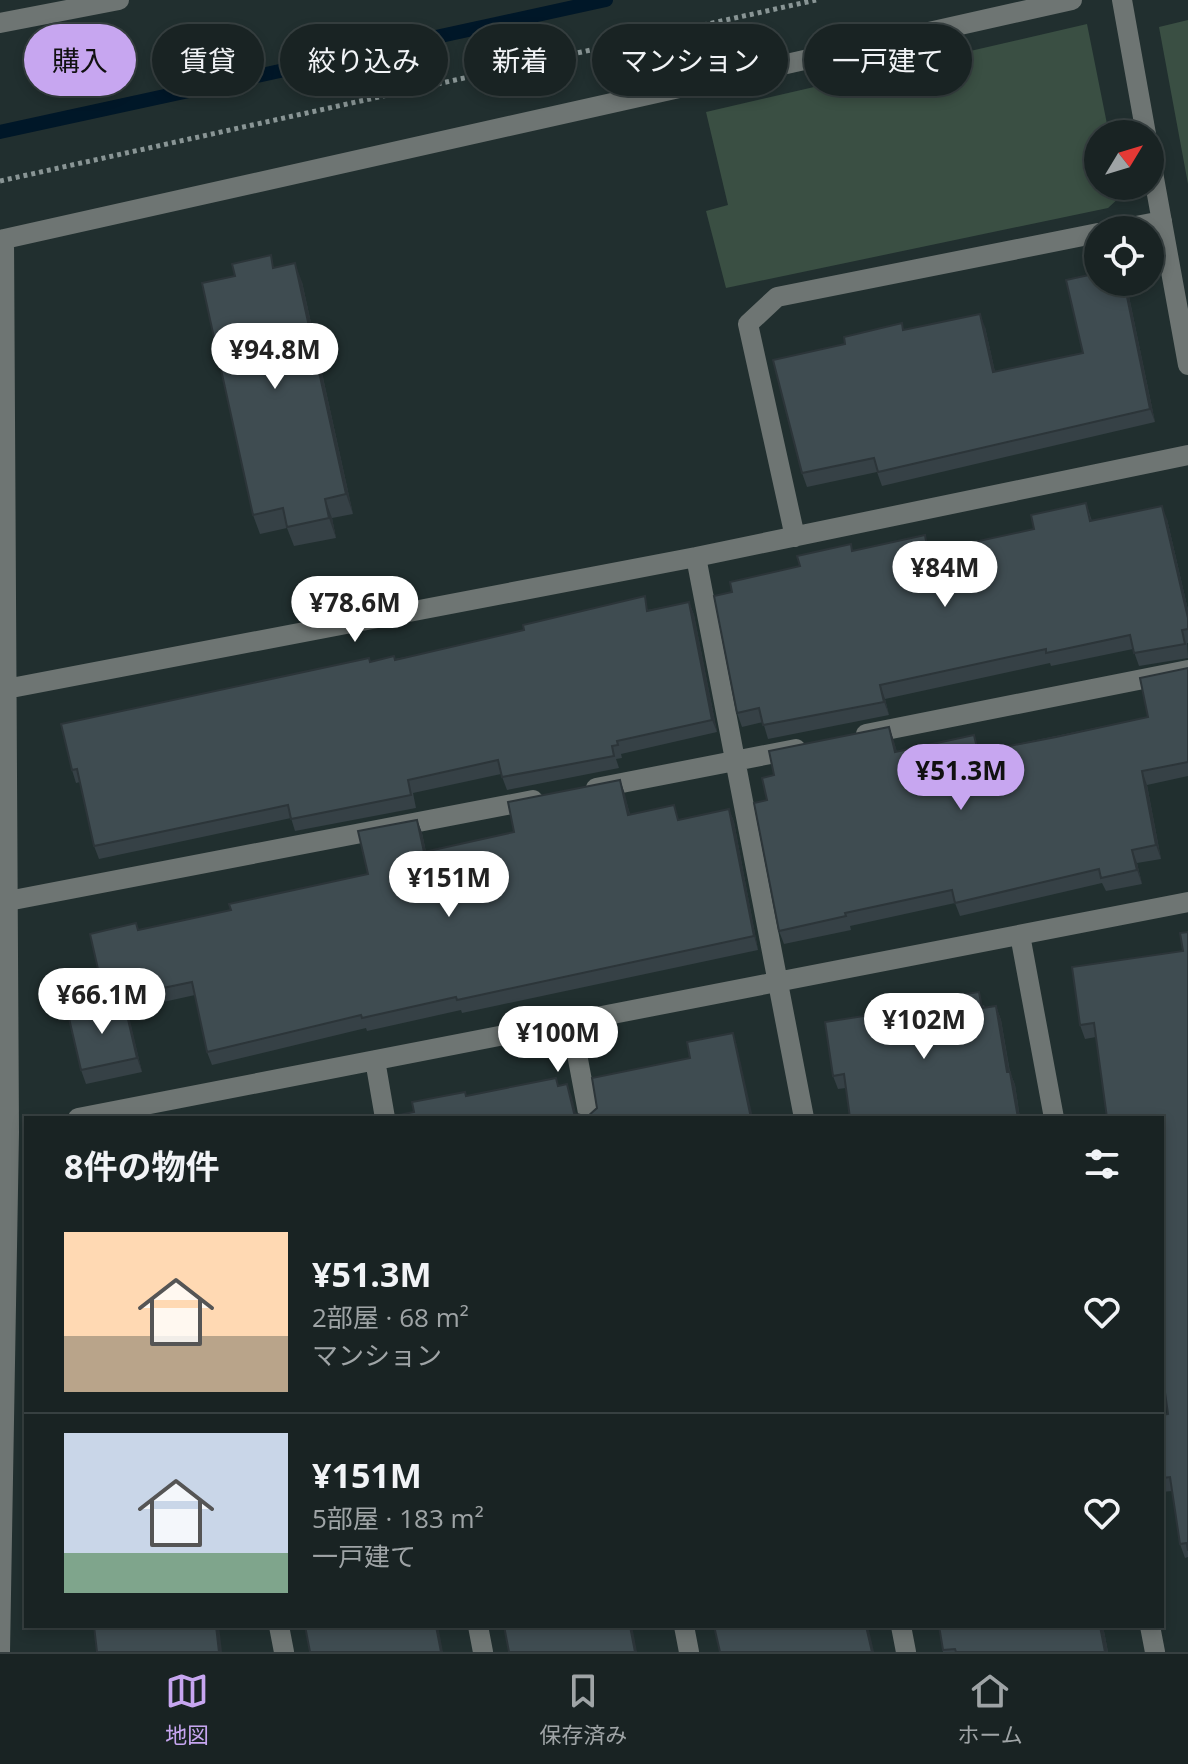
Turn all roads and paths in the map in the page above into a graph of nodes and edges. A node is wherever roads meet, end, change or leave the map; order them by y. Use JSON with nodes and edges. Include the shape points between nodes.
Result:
{"nodes":[{"id":1,"x":119,"y":0,"type":"edge"},
{"id":2,"x":816,"y":0,"type":"edge"},
{"id":3,"x":1072,"y":0,"type":"edge"},
{"id":4,"x":1122,"y":0,"type":"edge"},
{"id":5,"x":0,"y":23,"type":"edge"},
{"id":6,"x":1143,"y":120,"type":"edge"},
{"id":7,"x":0,"y":181,"type":"edge"},
{"id":8,"x":1164,"y":232,"type":"edge"},
{"id":9,"x":1084,"y":236,"type":"edge"},
{"id":10,"x":2,"y":240,"type":"edge"},
{"id":11,"x":1188,"y":365,"type":"edge"},
{"id":12,"x":1188,"y":455,"type":"edge"},
{"id":13,"x":795,"y":537,"type":"junction"},
{"id":14,"x":696,"y":557,"type":"junction"},
{"id":15,"x":1188,"y":670,"type":"edge"},
{"id":16,"x":6,"y":689,"type":"junction"},
{"id":17,"x":844,"y":739,"type":"edge"},
{"id":18,"x":813,"y":745,"type":"edge"},
{"id":19,"x":735,"y":761,"type":"junction"},
{"id":20,"x":580,"y":791,"type":"edge"},
{"id":21,"x":549,"y":797,"type":"edge"},
{"id":22,"x":8,"y":901,"type":"junction"},
{"id":23,"x":1188,"y":902,"type":"edge"},
{"id":24,"x":1020,"y":935,"type":"junction"},
{"id":25,"x":778,"y":982,"type":"junction"},
{"id":26,"x":571,"y":1022,"type":"junction"},
{"id":27,"x":375,"y":1060,"type":"junction"},
{"id":28,"x":178,"y":1108,"type":"edge"},
{"id":29,"x":98,"y":1116,"type":"edge"},
{"id":30,"x":385,"y":1116,"type":"edge"},
{"id":31,"x":589,"y":1116,"type":"edge"},
{"id":32,"x":804,"y":1116,"type":"edge"},
{"id":33,"x":1054,"y":1116,"type":"edge"},
{"id":34,"x":18,"y":1130,"type":"edge"},
{"id":35,"x":279,"y":1628,"type":"edge"},
{"id":36,"x":478,"y":1628,"type":"edge"},
{"id":37,"x":684,"y":1628,"type":"edge"},
{"id":38,"x":901,"y":1628,"type":"edge"},
{"id":39,"x":1150,"y":1628,"type":"edge"},
{"id":40,"x":0,"y":1652,"type":"edge"},
{"id":41,"x":284,"y":1652,"type":"edge"},
{"id":42,"x":483,"y":1652,"type":"edge"},
{"id":43,"x":689,"y":1652,"type":"edge"},
{"id":44,"x":906,"y":1652,"type":"edge"},
{"id":45,"x":1155,"y":1652,"type":"edge"}],
"edges":[{"from":1,"to":5,"type":"street"},
{"from":2,"to":7,"type":"path"},
{"from":3,"to":10,"type":"street"},
{"from":4,"to":6,"type":"street"},
{"from":8,"to":11,"type":"street"},
{"from":9,"to":13,"type":"street","via":[[777,297],[748,324]]},
{"from":10,"to":16,"type":"street"},
{"from":12,"to":13,"type":"street"},
{"from":13,"to":14,"type":"street"},
{"from":14,"to":16,"type":"street"},
{"from":14,"to":19,"type":"street"},
{"from":15,"to":17,"type":"street"},
{"from":16,"to":22,"type":"street"},
{"from":18,"to":19,"type":"street"},
{"from":19,"to":20,"type":"street"},
{"from":19,"to":25,"type":"street"},
{"from":21,"to":22,"type":"street"},
{"from":22,"to":34,"type":"street"},
{"from":23,"to":24,"type":"street"},
{"from":24,"to":25,"type":"street"},
{"from":24,"to":33,"type":"street"},
{"from":25,"to":26,"type":"street"},
{"from":25,"to":32,"type":"street"},
{"from":26,"to":27,"type":"street"},
{"from":26,"to":31,"type":"street"},
{"from":27,"to":28,"type":"street"},
{"from":27,"to":30,"type":"street"},
{"from":28,"to":29,"type":"street"},
{"from":34,"to":40,"type":"street"},
{"from":35,"to":41,"type":"street"},
{"from":36,"to":42,"type":"street"},
{"from":37,"to":43,"type":"street"},
{"from":38,"to":44,"type":"street"},
{"from":39,"to":45,"type":"street"}]}
